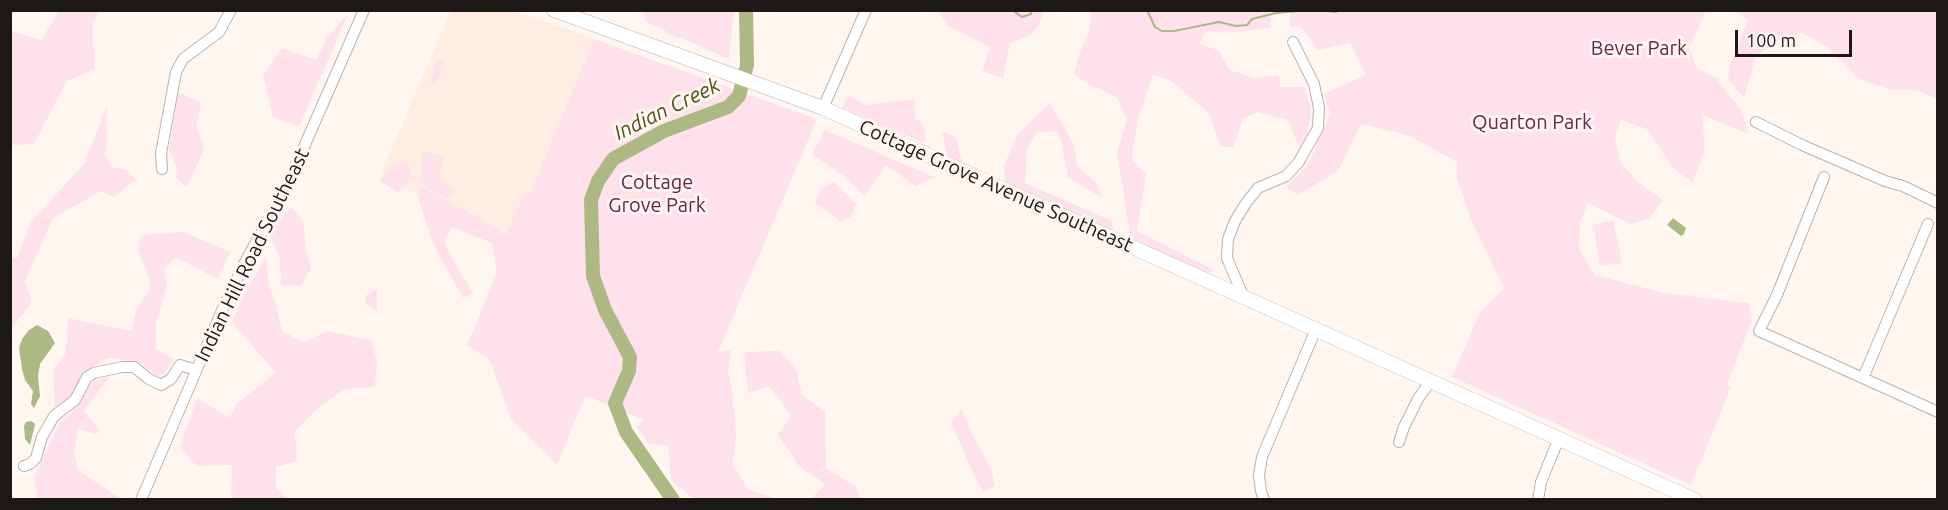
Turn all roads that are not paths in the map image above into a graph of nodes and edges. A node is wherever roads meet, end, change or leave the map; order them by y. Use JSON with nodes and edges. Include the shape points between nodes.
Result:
{"nodes":[{"id":1,"x":231,"y":10,"type":"edge"},
{"id":2,"x":364,"y":10,"type":"edge"},
{"id":3,"x":554,"y":10,"type":"edge"},
{"id":4,"x":866,"y":10,"type":"edge"},
{"id":5,"x":1293,"y":42,"type":"dead end"},
{"id":6,"x":823,"y":108,"type":"junction"},
{"id":7,"x":1756,"y":122,"type":"dead end"},
{"id":8,"x":162,"y":169,"type":"dead end"},
{"id":9,"x":1824,"y":177,"type":"dead end"},
{"id":10,"x":1938,"y":203,"type":"edge"},
{"id":11,"x":1928,"y":224,"type":"dead end"},
{"id":12,"x":1244,"y":298,"type":"junction"},
{"id":13,"x":1316,"y":329,"type":"junction"},
{"id":14,"x":196,"y":370,"type":"junction"},
{"id":15,"x":1863,"y":378,"type":"junction"},
{"id":16,"x":1431,"y":381,"type":"junction"},
{"id":17,"x":1938,"y":412,"type":"edge"},
{"id":18,"x":1559,"y":438,"type":"junction"},
{"id":19,"x":1399,"y":442,"type":"dead end"},
{"id":20,"x":24,"y":466,"type":"dead end"},
{"id":21,"x":141,"y":500,"type":"edge"},
{"id":22,"x":1264,"y":500,"type":"edge"},
{"id":23,"x":1538,"y":500,"type":"edge"},
{"id":24,"x":1695,"y":500,"type":"edge"}],
"edges":[{"from":1,"to":8,"type":"street","via":[[219,32],[183,59],[176,72],[161,153]]},
{"from":2,"to":14,"type":"street","name":"Indian Hill Road Southeast","via":[[286,188],[244,264]]},
{"from":3,"to":6,"type":"main road","name":"Cottage Grove Avenue Southeast"},
{"from":4,"to":6,"type":"street"},
{"from":5,"to":12,"type":"street","via":[[1314,84],[1318,128],[1298,163],[1286,176],[1258,188],[1235,220],[1227,258]]},
{"from":6,"to":12,"type":"main road","name":"Cottage Grove Avenue Southeast"},
{"from":7,"to":10,"type":"street"},
{"from":9,"to":15,"type":"street","via":[[1760,331]]},
{"from":11,"to":15,"type":"street"},
{"from":12,"to":13,"type":"main road","name":"Cottage Grove Avenue Southeast"},
{"from":13,"to":16,"type":"main road","name":"Cottage Grove Avenue Southeast"},
{"from":13,"to":22,"type":"street","via":[[1262,457],[1259,475]]},
{"from":14,"to":20,"type":"street","via":[[180,365],[171,379],[160,385],[134,368],[94,373],[87,377],[75,400],[54,416],[36,458]]},
{"from":14,"to":21,"type":"street","name":"Indian Hill Road Southeast"},
{"from":15,"to":17,"type":"street"},
{"from":16,"to":18,"type":"main road","name":"Cottage Grove Avenue Southeast"},
{"from":16,"to":19,"type":"street","via":[[1410,414]]},
{"from":18,"to":23,"type":"street"},
{"from":18,"to":24,"type":"main road","name":"Cottage Grove Avenue Southeast"}]}
